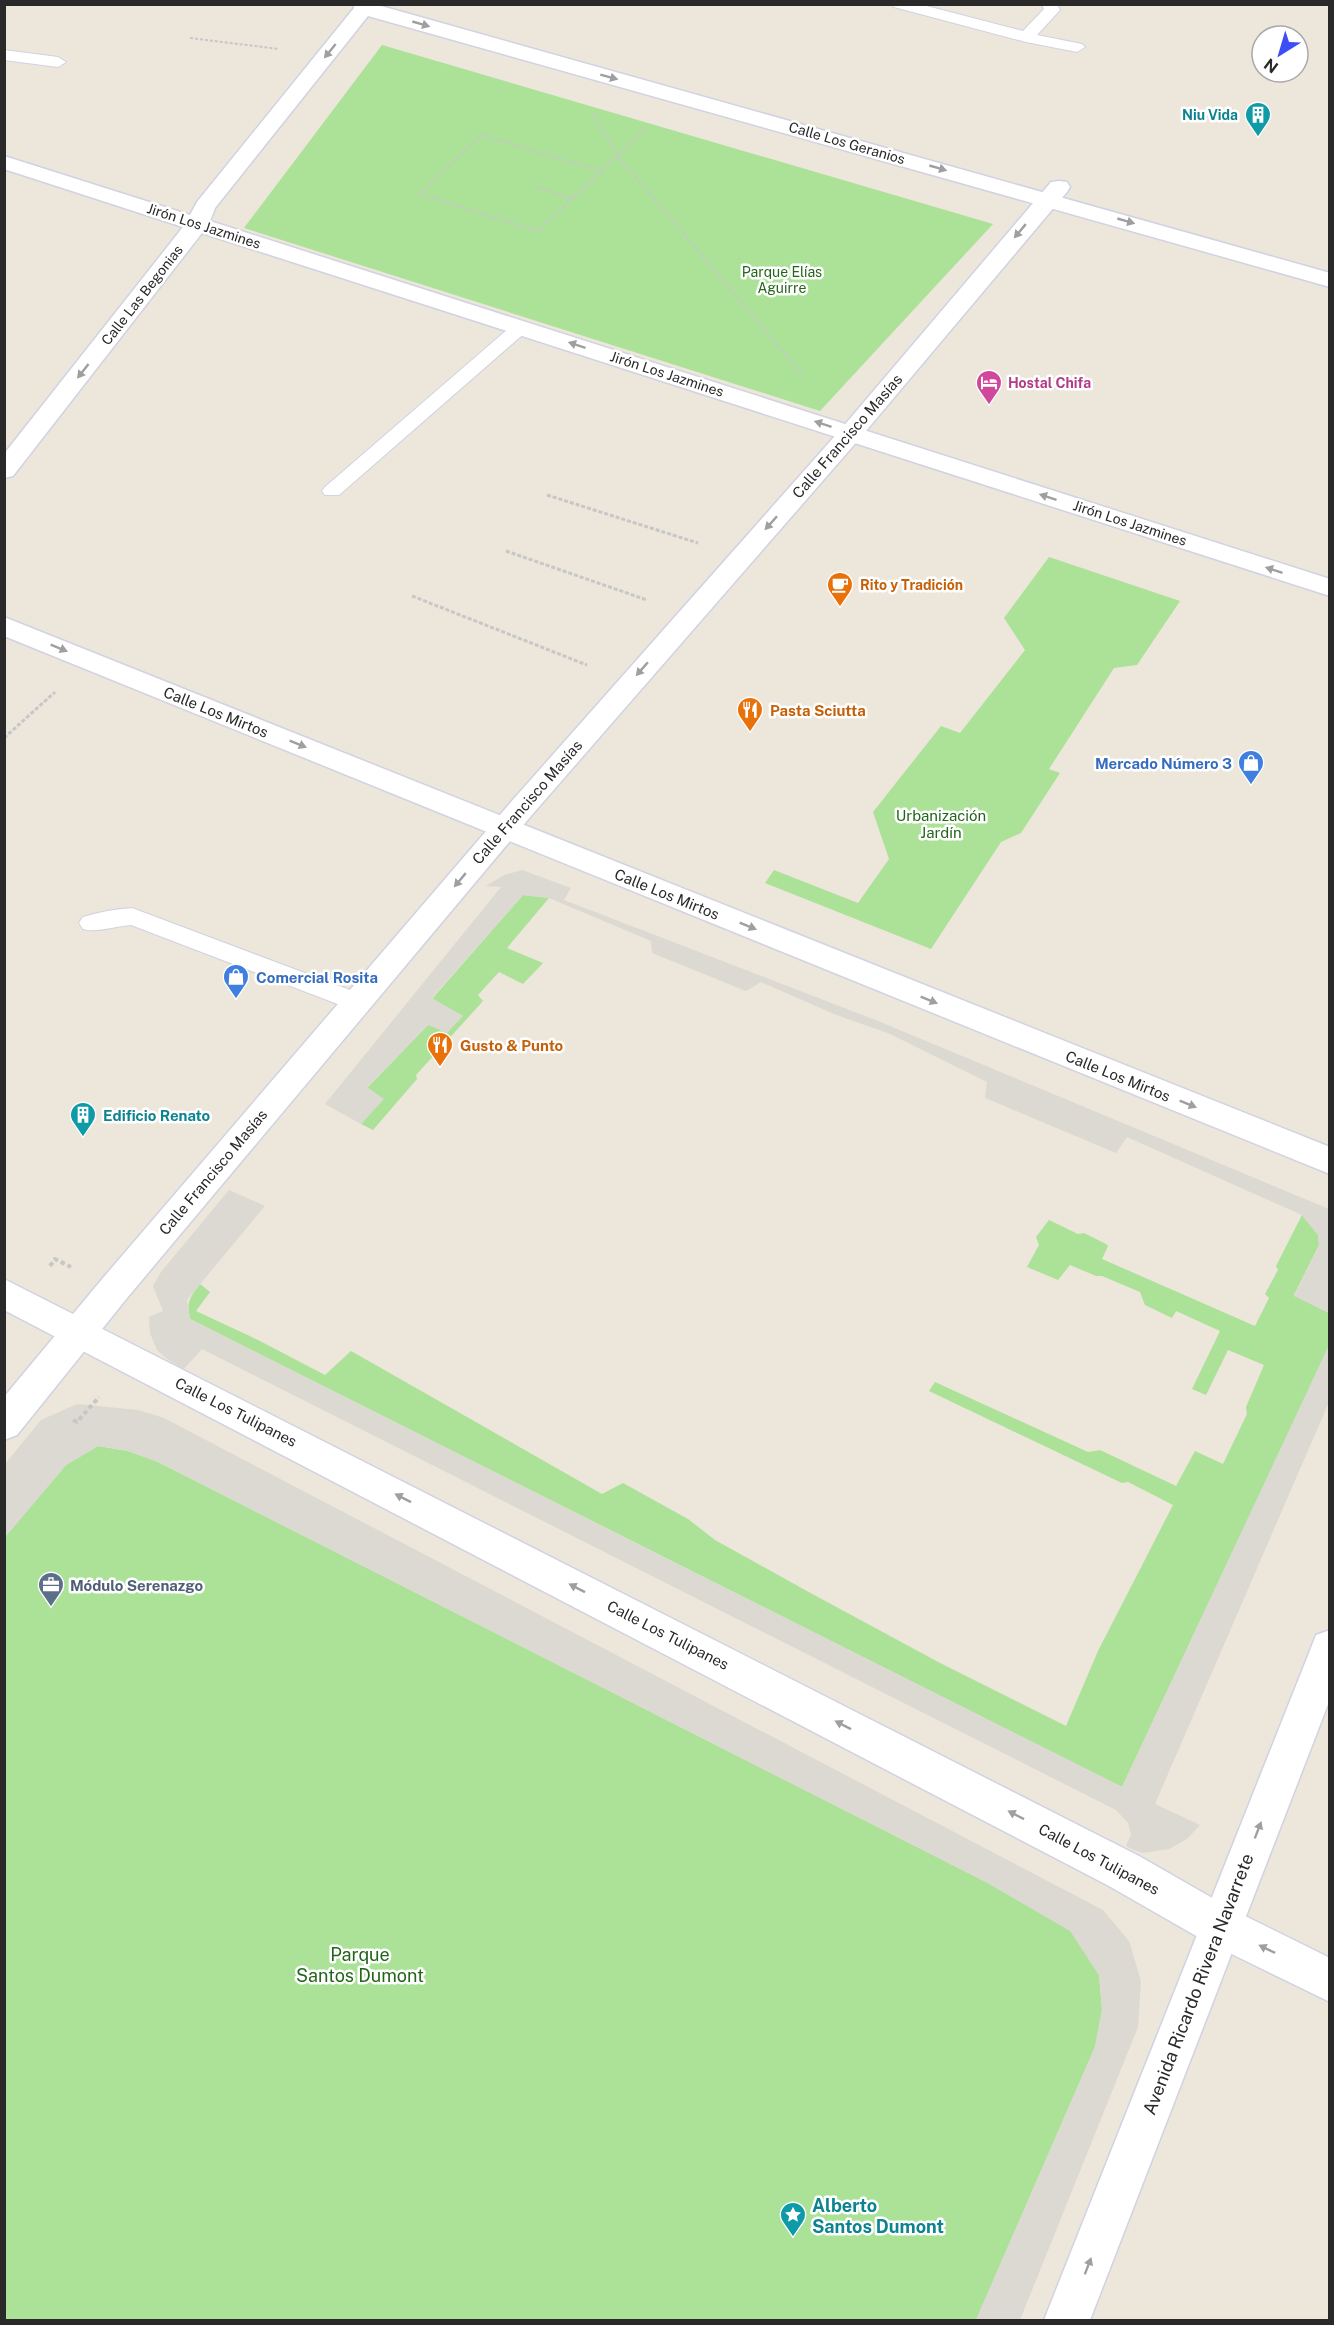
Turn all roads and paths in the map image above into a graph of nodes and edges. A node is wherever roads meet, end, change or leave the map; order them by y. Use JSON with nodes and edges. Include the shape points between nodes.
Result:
{"nodes":[{"id":1,"x":899,"y":4,"type":"edge"},
{"id":2,"x":1052,"y":6,"type":"edge"},
{"id":3,"x":364,"y":7,"type":"edge"},
{"id":4,"x":1026,"y":37,"type":"junction"},
{"id":5,"x":190,"y":38,"type":"dead end"},
{"id":6,"x":1077,"y":47,"type":"dead end"},
{"id":7,"x":328,"y":54,"type":"junction"},
{"id":8,"x":4,"y":55,"type":"edge"},
{"id":9,"x":58,"y":62,"type":"dead end"},
{"id":10,"x":564,"y":64,"type":"junction"},
{"id":11,"x":678,"y":96,"type":"junction"},
{"id":12,"x":618,"y":156,"type":"junction"},
{"id":13,"x":4,"y":162,"type":"edge"},
{"id":14,"x":602,"y":171,"type":"junction"},
{"id":15,"x":535,"y":187,"type":"dead end"},
{"id":16,"x":1053,"y":193,"type":"junction"},
{"id":17,"x":573,"y":198,"type":"junction"},
{"id":18,"x":197,"y":224,"type":"junction"},
{"id":19,"x":1329,"y":280,"type":"edge"},
{"id":20,"x":521,"y":327,"type":"junction"},
{"id":21,"x":851,"y":433,"type":"junction"},
{"id":22,"x":4,"y":471,"type":"edge"},
{"id":23,"x":332,"y":491,"type":"dead end"},
{"id":24,"x":547,"y":495,"type":"dead end"},
{"id":25,"x":506,"y":551,"type":"dead end"},
{"id":26,"x":741,"y":557,"type":"junction"},
{"id":27,"x":1329,"y":588,"type":"edge"},
{"id":28,"x":412,"y":596,"type":"dead end"},
{"id":29,"x":690,"y":615,"type":"junction"},
{"id":30,"x":4,"y":626,"type":"edge"},
{"id":31,"x":90,"y":661,"type":"junction"},
{"id":32,"x":631,"y":682,"type":"junction"},
{"id":33,"x":4,"y":738,"type":"edge"},
{"id":34,"x":504,"y":828,"type":"junction"},
{"id":35,"x":91,"y":923,"type":"dead end"},
{"id":36,"x":357,"y":1002,"type":"junction"},
{"id":37,"x":1329,"y":1161,"type":"edge"},
{"id":38,"x":4,"y":1293,"type":"edge"},
{"id":39,"x":82,"y":1331,"type":"junction"},
{"id":40,"x":4,"y":1424,"type":"edge"},
{"id":41,"x":1329,"y":1648,"type":"edge"},
{"id":42,"x":1220,"y":1926,"type":"junction"},
{"id":43,"x":1329,"y":1981,"type":"edge"},
{"id":44,"x":1067,"y":2320,"type":"edge"}],
"edges":[{"from":1,"to":4,"type":"lane"},
{"from":2,"to":4,"type":"lane"},
{"from":3,"to":7,"type":"street","name":"Calle Las Begonias","one_way":true},
{"from":3,"to":10,"type":"street","name":"Calle Los Geranios","one_way":true},
{"from":4,"to":6,"type":"lane"},
{"from":5,"to":7,"type":"path"},
{"from":7,"to":18,"type":"street","name":"Calle Las Begonias","via":[[205,207]]},
{"from":8,"to":9,"type":"lane"},
{"from":10,"to":11,"type":"street","name":"Calle Los Geranios","one_way":true},
{"from":10,"to":12,"type":"path"},
{"from":11,"to":12,"type":"path"},
{"from":11,"to":16,"type":"street","name":"Calle Los Geranios","one_way":true},
{"from":12,"to":14,"type":"path"},
{"from":12,"to":21,"type":"path"},
{"from":13,"to":18,"type":"street","name":"Jirón Los Jazmines"},
{"from":14,"to":17,"type":"path"},
{"from":14,"to":17,"type":"path","via":[[480,135],[420,194],[538,231]]},
{"from":15,"to":17,"type":"path"},
{"from":16,"to":19,"type":"street","name":"Calle Los Geranios","one_way":true},
{"from":16,"to":21,"type":"street","name":"Calle Francisco Masías","one_way":true},
{"from":18,"to":20,"type":"street","name":"Jirón Los Jazmines"},
{"from":18,"to":22,"type":"street","name":"Calle Las Begonias","one_way":true},
{"from":21,"to":20,"type":"street","name":"Jirón Los Jazmines","one_way":true},
{"from":20,"to":23,"type":"lane"},
{"from":21,"to":26,"type":"street","name":"Calle Francisco Masías","one_way":true},
{"from":27,"to":21,"type":"street","name":"Jirón Los Jazmines","one_way":true},
{"from":24,"to":26,"type":"path"},
{"from":25,"to":29,"type":"path"},
{"from":26,"to":29,"type":"street","name":"Calle Francisco Masías"},
{"from":28,"to":32,"type":"path"},
{"from":29,"to":32,"type":"street","name":"Calle Francisco Masías","one_way":true},
{"from":30,"to":31,"type":"street","name":"Calle Los Mirtos","one_way":true},
{"from":31,"to":33,"type":"path"},
{"from":31,"to":34,"type":"street","name":"Calle Los Mirtos","one_way":true},
{"from":32,"to":34,"type":"street","name":"Calle Francisco Masías"},
{"from":34,"to":36,"type":"street","name":"Calle Francisco Masías","one_way":true},
{"from":34,"to":37,"type":"street","name":"Calle Los Mirtos","one_way":true},
{"from":35,"to":36,"type":"lane","via":[[132,916]]},
{"from":36,"to":39,"type":"street","name":"Calle Francisco Masías"},
{"from":38,"to":39,"type":"street","name":"Calle Los Tulipanes"},
{"from":39,"to":40,"type":"street","name":"Calle Francisco Masías"},
{"from":42,"to":39,"type":"street","name":"Calle Los Tulipanes","one_way":true,"via":[[1124,1871]]},
{"from":42,"to":41,"type":"street","name":"Avenida Ricardo Rivera Navarrete","one_way":true},
{"from":43,"to":42,"type":"street","name":"Calle Los Tulipanes","one_way":true},
{"from":44,"to":42,"type":"street","name":"Avenida Ricardo Rivera Navarrete","one_way":true}]}
